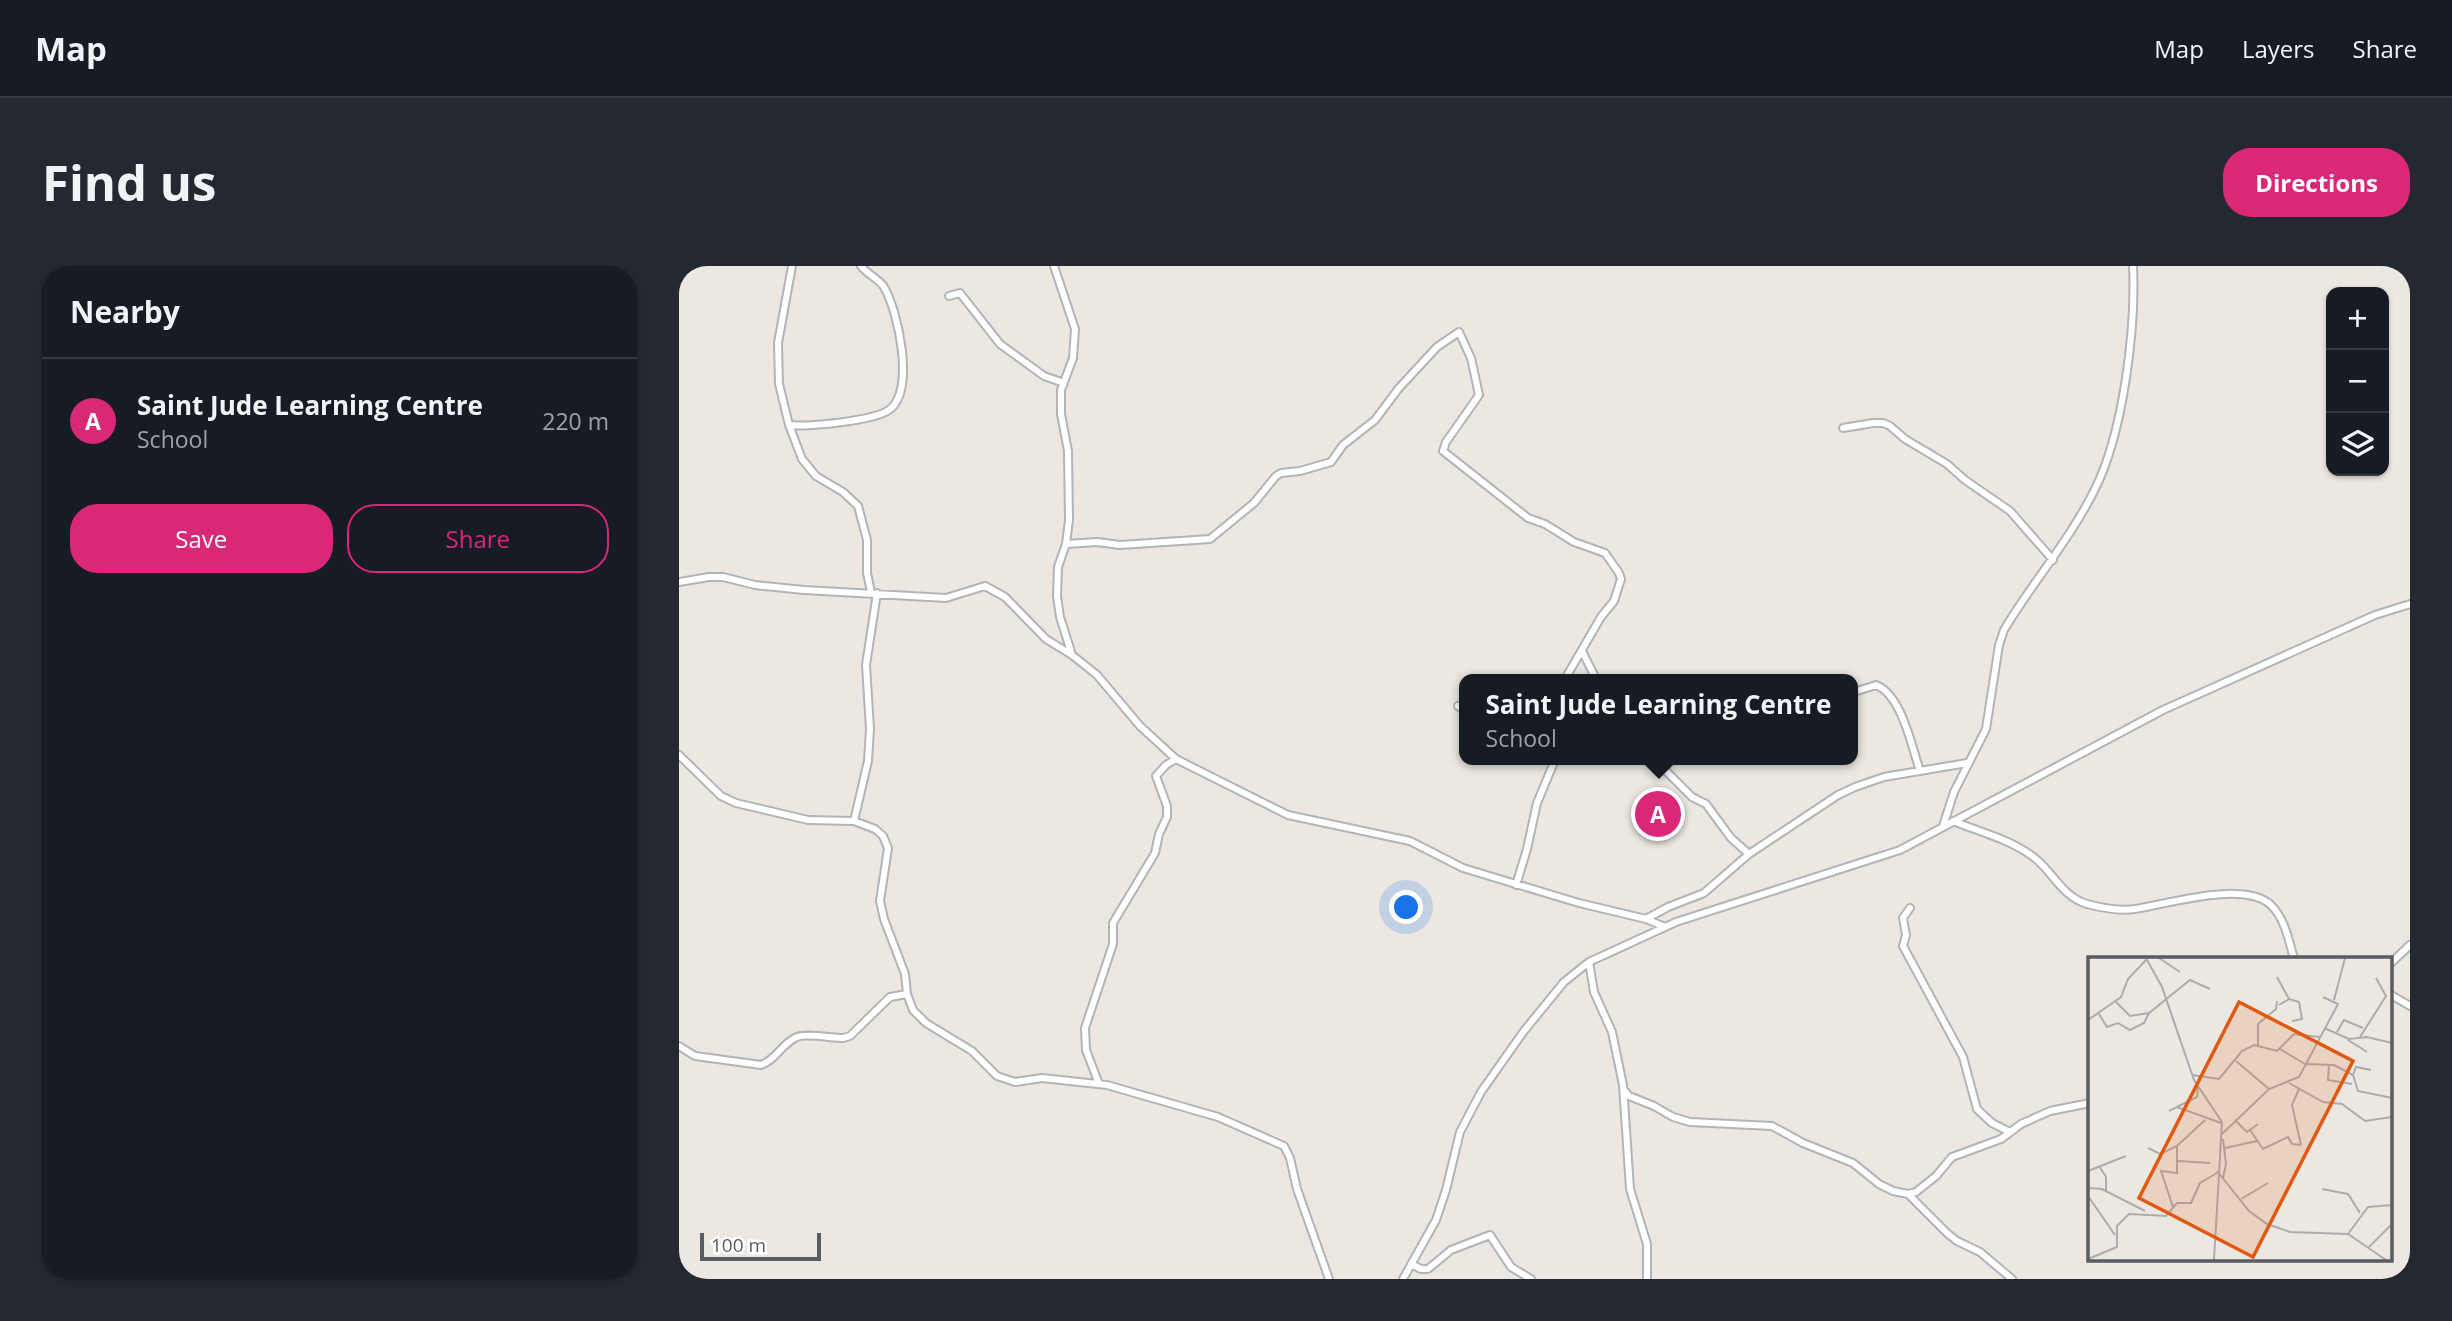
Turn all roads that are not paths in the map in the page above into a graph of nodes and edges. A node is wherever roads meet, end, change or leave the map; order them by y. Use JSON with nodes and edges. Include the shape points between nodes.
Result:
{"nodes":[{"id":1,"x":792,"y":266,"type":"edge"},
{"id":2,"x":861,"y":266,"type":"edge"},
{"id":3,"x":1054,"y":266,"type":"edge"},
{"id":4,"x":2133,"y":266,"type":"edge"},
{"id":5,"x":949,"y":296,"type":"dead end"},
{"id":6,"x":1064,"y":383,"type":"junction"},
{"id":7,"x":789,"y":425,"type":"junction"},
{"id":8,"x":1843,"y":428,"type":"dead end"},
{"id":9,"x":1066,"y":544,"type":"junction"},
{"id":10,"x":2053,"y":560,"type":"junction"},
{"id":11,"x":679,"y":582,"type":"edge"},
{"id":12,"x":874,"y":593,"type":"junction"},
{"id":13,"x":2410,"y":604,"type":"edge"},
{"id":14,"x":1583,"y":651,"type":"junction"},
{"id":15,"x":1072,"y":655,"type":"junction"},
{"id":16,"x":1568,"y":674,"type":"edge"},
{"id":17,"x":1594,"y":674,"type":"edge"},
{"id":18,"x":1858,"y":691,"type":"edge"},
{"id":19,"x":679,"y":755,"type":"edge"},
{"id":20,"x":1176,"y":759,"type":"junction"},
{"id":21,"x":1968,"y":763,"type":"junction"},
{"id":22,"x":1553,"y":765,"type":"edge"},
{"id":23,"x":1660,"y":765,"type":"edge"},
{"id":24,"x":1920,"y":771,"type":"junction"},
{"id":25,"x":854,"y":821,"type":"junction"},
{"id":26,"x":1953,"y":821,"type":"junction"},
{"id":27,"x":1943,"y":827,"type":"junction"},
{"id":28,"x":1749,"y":854,"type":"junction"},
{"id":29,"x":1516,"y":885,"type":"junction"},
{"id":30,"x":1910,"y":908,"type":"dead end"},
{"id":31,"x":1646,"y":919,"type":"junction"},
{"id":32,"x":1664,"y":927,"type":"junction"},
{"id":33,"x":2410,"y":945,"type":"edge"},
{"id":34,"x":2293,"y":957,"type":"edge"},
{"id":35,"x":2393,"y":961,"type":"edge"},
{"id":36,"x":1589,"y":962,"type":"junction"},
{"id":37,"x":907,"y":994,"type":"junction"},
{"id":38,"x":2393,"y":996,"type":"edge"},
{"id":39,"x":2410,"y":1006,"type":"edge"},
{"id":40,"x":679,"y":1046,"type":"edge"},
{"id":41,"x":1099,"y":1084,"type":"junction"},
{"id":42,"x":1625,"y":1091,"type":"junction"},
{"id":43,"x":2088,"y":1103,"type":"edge"},
{"id":44,"x":2010,"y":1132,"type":"junction"},
{"id":45,"x":1907,"y":1194,"type":"junction"},
{"id":46,"x":1411,"y":1264,"type":"junction"},
{"id":47,"x":1329,"y":1279,"type":"edge"},
{"id":48,"x":1403,"y":1279,"type":"edge"},
{"id":49,"x":1531,"y":1279,"type":"edge"},
{"id":50,"x":1647,"y":1279,"type":"edge"},
{"id":51,"x":2012,"y":1279,"type":"edge"}],
"edges":[{"from":1,"to":7,"type":"street","via":[[778,344],[779,384]]},
{"from":2,"to":7,"type":"street","via":[[883,285],[902,346],[904,377],[894,405],[877,415],[807,427]]},
{"from":3,"to":6,"type":"street","via":[[1075,329],[1073,358]]},
{"from":4,"to":10,"type":"street","via":[[2130,344],[2106,463]]},
{"from":5,"to":6,"type":"street","via":[[960,293],[1000,344],[1044,376]]},
{"from":6,"to":9,"type":"street","via":[[1061,414],[1069,474]]},
{"from":7,"to":12,"type":"street","via":[[809,469],[858,506]]},
{"from":8,"to":10,"type":"street","via":[[1883,422],[1890,426],[2010,511]]},
{"from":9,"to":14,"type":"street","via":[[1210,539],[1254,503],[1276,476],[1331,462],[1343,445],[1375,420],[1437,347],[1459,332],[1471,358],[1479,395],[1443,451],[1528,517],[1605,553],[1619,573],[1614,601]]},
{"from":9,"to":15,"type":"street","via":[[1058,567],[1057,596]]},
{"from":10,"to":21,"type":"street","via":[[2004,630],[1986,729]]},
{"from":11,"to":12,"type":"street","via":[[709,576],[755,585]]},
{"from":12,"to":15,"type":"street","via":[[946,598],[985,586],[1005,597],[1046,639]]},
{"from":12,"to":25,"type":"street","via":[[866,665],[868,761]]},
{"from":13,"to":26,"type":"street","via":[[2375,615],[2163,710]]},
{"from":14,"to":16,"type":"street"},
{"from":14,"to":17,"type":"street"},
{"from":15,"to":20,"type":"street","via":[[1097,675],[1140,726]]},
{"from":18,"to":24,"type":"street","via":[[1876,685],[1889,694],[1909,733]]},
{"from":19,"to":25,"type":"street","via":[[721,796],[736,803],[808,820]]},
{"from":20,"to":29,"type":"street","via":[[1288,815],[1410,841],[1462,868]]},
{"from":20,"to":41,"type":"street","via":[[1156,776],[1167,817],[1155,853],[1113,923],[1114,944],[1085,1028],[1086,1050]]},
{"from":21,"to":24,"type":"street"},
{"from":21,"to":27,"type":"street"},
{"from":22,"to":29,"type":"street","via":[[1537,803]]},
{"from":23,"to":28,"type":"street","via":[[1706,804]]},
{"from":24,"to":28,"type":"street","via":[[1855,787]]},
{"from":25,"to":37,"type":"street","via":[[875,829],[887,842],[880,901],[905,974]]},
{"from":26,"to":27,"type":"street"},
{"from":26,"to":34,"type":"street","via":[[2035,858],[2061,888],[2085,904],[2133,909],[2211,895],[2258,898],[2278,914]]},
{"from":27,"to":32,"type":"street","via":[[1900,850]]},
{"from":28,"to":31,"type":"street","via":[[1704,893]]},
{"from":29,"to":31,"type":"street"},
{"from":30,"to":44,"type":"street","via":[[1903,918],[1903,946],[1963,1057],[1977,1109]]},
{"from":31,"to":32,"type":"street"},
{"from":32,"to":36,"type":"street"},
{"from":33,"to":35,"type":"street"},
{"from":36,"to":42,"type":"street"},
{"from":36,"to":46,"type":"street","via":[[1564,982],[1481,1092],[1460,1132],[1436,1220]]},
{"from":37,"to":40,"type":"street","via":[[890,997],[850,1036],[799,1035],[761,1065],[695,1056]]},
{"from":37,"to":41,"type":"street","via":[[917,1017],[972,1051],[1004,1080]]},
{"from":38,"to":39,"type":"street"},
{"from":41,"to":47,"type":"street","via":[[1218,1116],[1284,1146]]},
{"from":42,"to":45,"type":"street","via":[[1690,1122],[1772,1126],[1853,1163],[1879,1184]]},
{"from":42,"to":50,"type":"street","via":[[1630,1189],[1647,1244]]},
{"from":43,"to":44,"type":"street","via":[[2050,1111]]},
{"from":44,"to":45,"type":"street","via":[[1952,1157],[1936,1176]]},
{"from":45,"to":51,"type":"street","via":[[1948,1234],[1980,1252]]},
{"from":46,"to":48,"type":"street"},
{"from":46,"to":49,"type":"street","via":[[1428,1269],[1451,1250],[1490,1235],[1511,1267]]}]}
